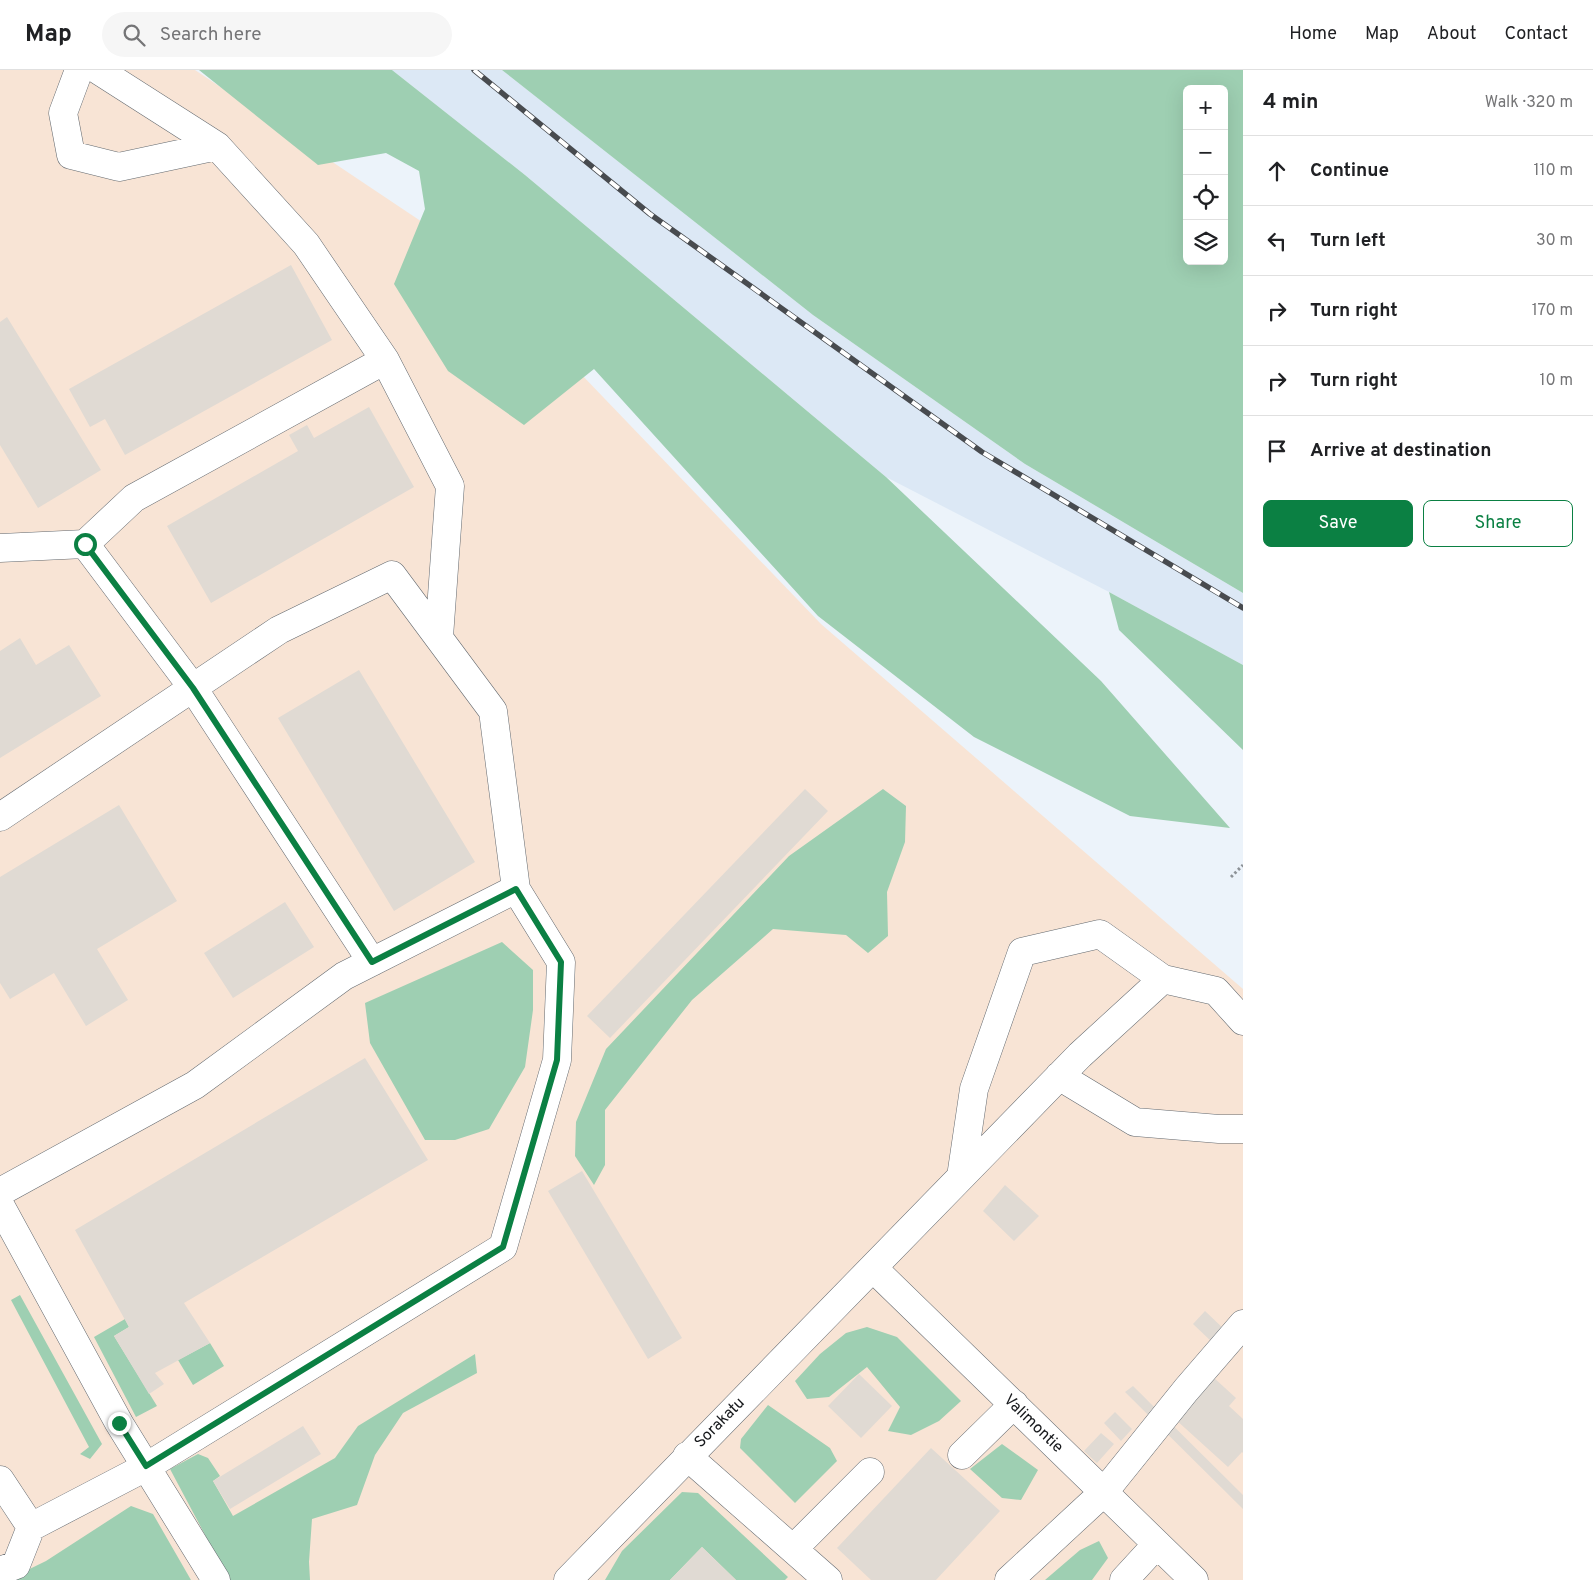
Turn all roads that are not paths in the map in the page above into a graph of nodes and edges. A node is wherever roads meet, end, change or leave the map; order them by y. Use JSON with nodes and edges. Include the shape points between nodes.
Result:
{"nodes":[{"id":1,"x":79,"y":70,"type":"edge"},
{"id":2,"x":98,"y":70,"type":"edge"},
{"id":3,"x":217,"y":146,"type":"junction"},
{"id":4,"x":385,"y":360,"type":"junction"},
{"id":5,"x":85,"y":544,"type":"junction"},
{"id":6,"x":0,"y":548,"type":"edge"},
{"id":7,"x":439,"y":637,"type":"junction"},
{"id":8,"x":193,"y":688,"type":"junction"},
{"id":9,"x":0,"y":817,"type":"edge"},
{"id":10,"x":516,"y":889,"type":"junction"},
{"id":11,"x":372,"y":962,"type":"junction"},
{"id":12,"x":1163,"y":979,"type":"junction"},
{"id":13,"x":1243,"y":1021,"type":"edge"},
{"id":14,"x":1059,"y":1076,"type":"junction"},
{"id":15,"x":1243,"y":1128,"type":"edge"},
{"id":16,"x":961,"y":1177,"type":"junction"},
{"id":17,"x":0,"y":1192,"type":"edge"},
{"id":18,"x":0,"y":1206,"type":"edge"},
{"id":19,"x":873,"y":1268,"type":"junction"},
{"id":20,"x":1243,"y":1324,"type":"edge"},
{"id":21,"x":1014,"y":1404,"type":"junction"},
{"id":22,"x":962,"y":1455,"type":"dead end"},
{"id":23,"x":687,"y":1456,"type":"junction"},
{"id":24,"x":146,"y":1466,"type":"junction"},
{"id":25,"x":870,"y":1472,"type":"dead end"},
{"id":26,"x":0,"y":1480,"type":"edge"},
{"id":27,"x":1104,"y":1492,"type":"junction"},
{"id":28,"x":31,"y":1527,"type":"junction"},
{"id":29,"x":1157,"y":1544,"type":"junction"},
{"id":30,"x":793,"y":1549,"type":"junction"},
{"id":31,"x":0,"y":1571,"type":"edge"},
{"id":32,"x":216,"y":1580,"type":"edge"},
{"id":33,"x":568,"y":1580,"type":"edge"},
{"id":34,"x":828,"y":1580,"type":"edge"},
{"id":35,"x":1008,"y":1580,"type":"edge"},
{"id":36,"x":1124,"y":1580,"type":"edge"},
{"id":37,"x":1194,"y":1580,"type":"edge"}],
"edges":[{"from":1,"to":3,"type":"street","via":[[63,113],[71,155],[119,166]]},
{"from":2,"to":3,"type":"street"},
{"from":3,"to":4,"type":"street","via":[[306,244]]},
{"from":4,"to":5,"type":"street","via":[[134,498]]},
{"from":4,"to":7,"type":"street","via":[[450,486]]},
{"from":5,"to":6,"type":"street"},
{"from":5,"to":8,"type":"street"},
{"from":7,"to":8,"type":"street","via":[[392,575],[279,630]]},
{"from":7,"to":10,"type":"street","via":[[493,711]]},
{"from":8,"to":9,"type":"street"},
{"from":8,"to":11,"type":"street"},
{"from":10,"to":11,"type":"street"},
{"from":10,"to":24,"type":"street","via":[[561,962],[557,1060],[503,1247]]},
{"from":11,"to":17,"type":"street","via":[[344,976],[195,1085]]},
{"from":12,"to":13,"type":"street","via":[[1216,991]]},
{"from":12,"to":14,"type":"street","name":"Sorakatu"},
{"from":12,"to":16,"type":"street","via":[[1100,934],[1022,952],[974,1089]]},
{"from":14,"to":15,"type":"street","via":[[1135,1122],[1219,1130]]},
{"from":14,"to":16,"type":"street","name":"Sorakatu"},
{"from":16,"to":19,"type":"street","name":"Sorakatu"},
{"from":18,"to":24,"type":"street"},
{"from":19,"to":21,"type":"street","name":"Valimontie"},
{"from":19,"to":23,"type":"street","name":"Sorakatu"},
{"from":20,"to":27,"type":"street"},
{"from":21,"to":22,"type":"street"},
{"from":21,"to":27,"type":"street","name":"Valimontie"},
{"from":23,"to":30,"type":"street"},
{"from":23,"to":33,"type":"street","name":"Sorakatu"},
{"from":24,"to":28,"type":"street"},
{"from":24,"to":32,"type":"street"},
{"from":25,"to":30,"type":"street"},
{"from":26,"to":28,"type":"street"},
{"from":27,"to":29,"type":"street","name":"Valimontie"},
{"from":27,"to":35,"type":"street"},
{"from":28,"to":31,"type":"street","via":[[16,1565]]},
{"from":29,"to":36,"type":"street"},
{"from":29,"to":37,"type":"street","name":"Valimontie"},
{"from":30,"to":34,"type":"street"}]}
